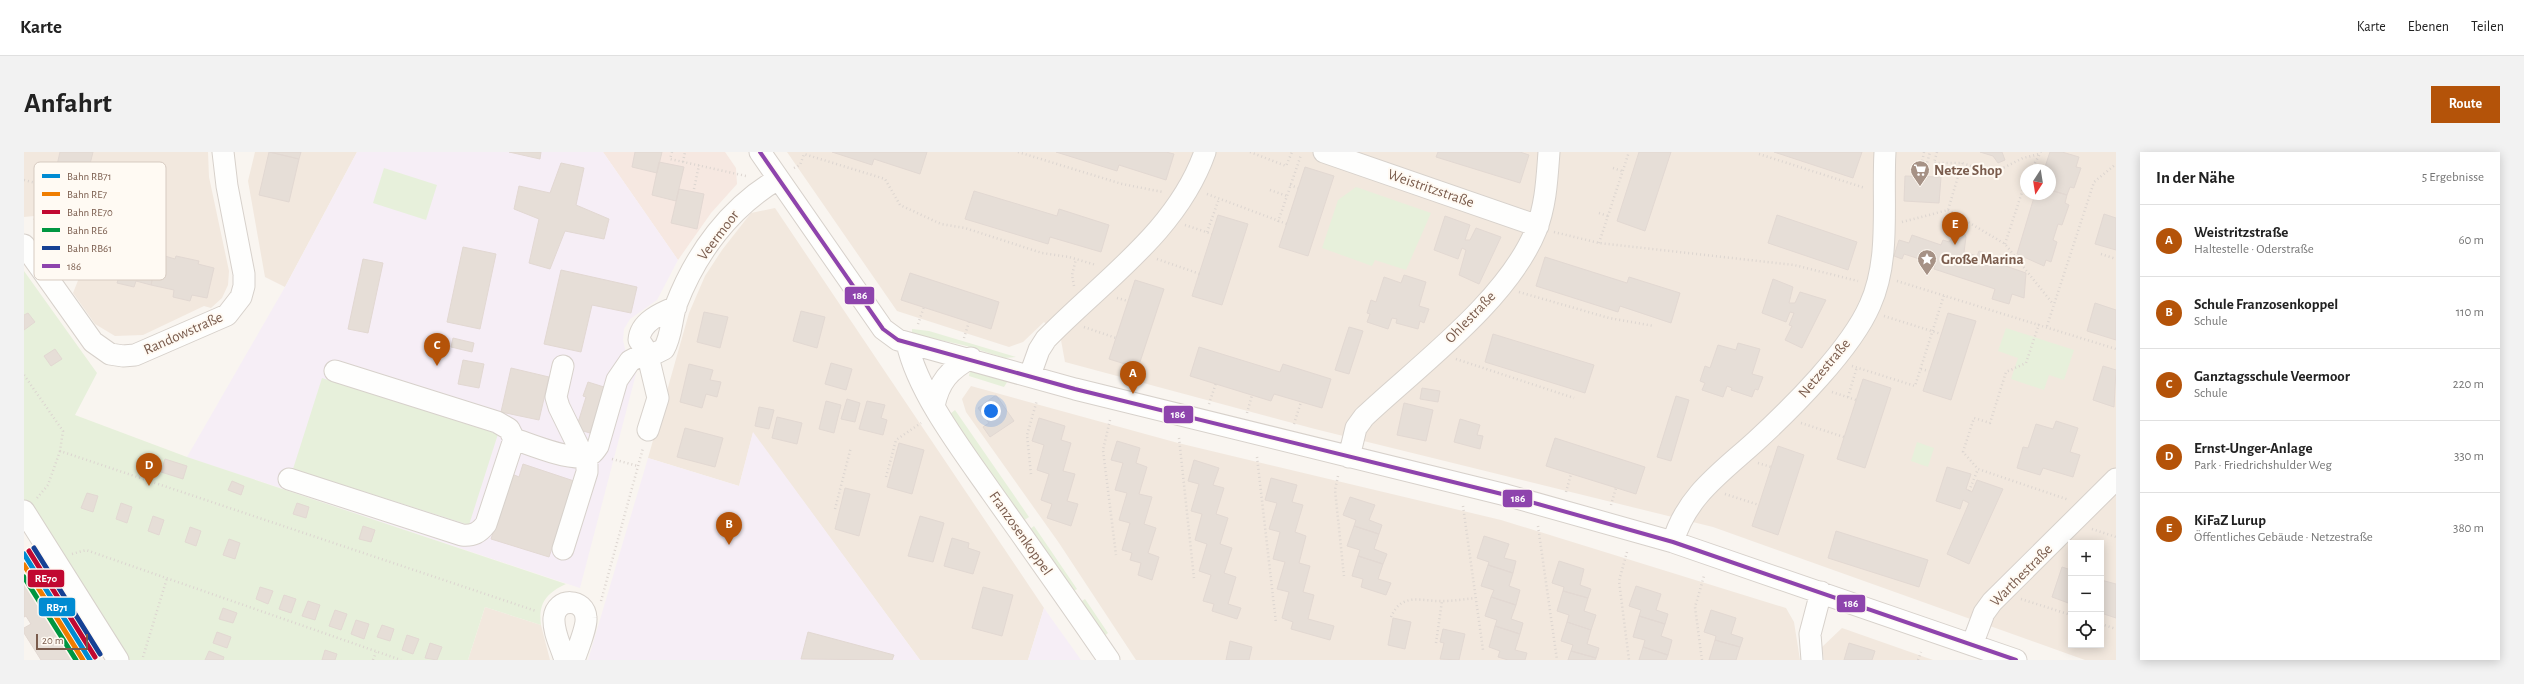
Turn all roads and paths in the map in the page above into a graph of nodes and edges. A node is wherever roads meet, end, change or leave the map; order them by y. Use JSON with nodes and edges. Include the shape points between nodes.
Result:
{"nodes":[{"id":1,"x":223,"y":152,"type":"edge"},
{"id":2,"x":672,"y":152,"type":"edge"},
{"id":3,"x":685,"y":152,"type":"edge"},
{"id":4,"x":760,"y":152,"type":"edge"},
{"id":5,"x":1018,"y":152,"type":"edge"},
{"id":6,"x":1205,"y":152,"type":"edge"},
{"id":7,"x":1250,"y":152,"type":"edge"},
{"id":8,"x":1292,"y":152,"type":"edge"},
{"id":9,"x":1324,"y":152,"type":"edge"},
{"id":10,"x":1549,"y":152,"type":"edge"},
{"id":11,"x":1628,"y":152,"type":"edge"},
{"id":12,"x":1885,"y":152,"type":"edge"},
{"id":13,"x":1924,"y":152,"type":"edge"},
{"id":14,"x":1930,"y":152,"type":"edge"},
{"id":15,"x":1936,"y":152,"type":"edge"},
{"id":16,"x":2040,"y":153,"type":"edge"},
{"id":17,"x":1758,"y":154,"type":"dead end"},
{"id":18,"x":1301,"y":155,"type":"dead end"},
{"id":19,"x":683,"y":162,"type":"junction"},
{"id":20,"x":1962,"y":163,"type":"junction"},
{"id":21,"x":2034,"y":164,"type":"edge"},
{"id":22,"x":2116,"y":164,"type":"edge"},
{"id":23,"x":699,"y":165,"type":"junction"},
{"id":24,"x":1613,"y":168,"type":"dead end"},
{"id":25,"x":1622,"y":171,"type":"junction"},
{"id":26,"x":785,"y":174,"type":"junction"},
{"id":27,"x":746,"y":176,"type":"dead end"},
{"id":28,"x":24,"y":180,"type":"edge"},
{"id":29,"x":34,"y":182,"type":"edge"},
{"id":30,"x":1290,"y":185,"type":"junction"},
{"id":31,"x":1298,"y":188,"type":"dead end"},
{"id":32,"x":694,"y":189,"type":"dead end"},
{"id":33,"x":1270,"y":190,"type":"dead end"},
{"id":34,"x":1165,"y":193,"type":"dead end"},
{"id":35,"x":1204,"y":193,"type":"dead end"},
{"id":36,"x":1883,"y":194,"type":"junction"},
{"id":37,"x":1287,"y":196,"type":"junction"},
{"id":38,"x":2020,"y":198,"type":"edge"},
{"id":39,"x":1219,"y":199,"type":"junction"},
{"id":40,"x":1948,"y":210,"type":"junction"},
{"id":41,"x":1599,"y":213,"type":"dead end"},
{"id":42,"x":1608,"y":216,"type":"junction"},
{"id":43,"x":1278,"y":222,"type":"junction"},
{"id":44,"x":1181,"y":224,"type":"dead end"},
{"id":45,"x":1286,"y":224,"type":"dead end"},
{"id":46,"x":1896,"y":224,"type":"dead end"},
{"id":47,"x":1544,"y":228,"type":"junction"},
{"id":48,"x":1207,"y":232,"type":"junction"},
{"id":49,"x":1212,"y":234,"type":"dead end"},
{"id":50,"x":1599,"y":243,"type":"junction"},
{"id":51,"x":2005,"y":244,"type":"junction"},
{"id":52,"x":24,"y":245,"type":"edge"},
{"id":53,"x":2101,"y":254,"type":"dead end"},
{"id":54,"x":1152,"y":258,"type":"dead end"},
{"id":55,"x":34,"y":259,"type":"edge"},
{"id":56,"x":1076,"y":259,"type":"junction"},
{"id":57,"x":2116,"y":259,"type":"edge"},
{"id":58,"x":1102,"y":267,"type":"dead end"},
{"id":59,"x":1200,"y":274,"type":"dead end"},
{"id":60,"x":49,"y":280,"type":"edge"},
{"id":61,"x":1884,"y":283,"type":"junction"},
{"id":62,"x":1075,"y":290,"type":"dead end"},
{"id":63,"x":1516,"y":290,"type":"dead end"},
{"id":64,"x":1944,"y":295,"type":"junction"},
{"id":65,"x":2054,"y":305,"type":"junction"},
{"id":66,"x":924,"y":307,"type":"dead end"},
{"id":67,"x":1877,"y":314,"type":"dead end"},
{"id":68,"x":969,"y":322,"type":"dead end"},
{"id":69,"x":918,"y":324,"type":"dead end"},
{"id":70,"x":2039,"y":324,"type":"junction"},
{"id":71,"x":1082,"y":326,"type":"dead end"},
{"id":72,"x":1654,"y":326,"type":"dead end"},
{"id":73,"x":2047,"y":326,"type":"junction"},
{"id":74,"x":1933,"y":331,"type":"junction"},
{"id":75,"x":1941,"y":334,"type":"dead end"},
{"id":76,"x":964,"y":338,"type":"dead end"},
{"id":77,"x":1116,"y":338,"type":"dead end"},
{"id":78,"x":906,"y":343,"type":"junction"},
{"id":79,"x":2116,"y":349,"type":"edge"},
{"id":80,"x":646,"y":352,"type":"junction"},
{"id":81,"x":1452,"y":357,"type":"dead end"},
{"id":82,"x":971,"y":358,"type":"junction"},
{"id":83,"x":1845,"y":363,"type":"dead end"},
{"id":84,"x":563,"y":366,"type":"dead end"},
{"id":85,"x":1858,"y":367,"type":"junction"},
{"id":86,"x":1921,"y":369,"type":"junction"},
{"id":87,"x":335,"y":371,"type":"dead end"},
{"id":88,"x":1929,"y":371,"type":"dead end"},
{"id":89,"x":24,"y":375,"type":"edge"},
{"id":90,"x":1030,"y":376,"type":"junction"},
{"id":91,"x":1216,"y":383,"type":"dead end"},
{"id":92,"x":1829,"y":392,"type":"dead end"},
{"id":93,"x":1252,"y":394,"type":"dead end"},
{"id":94,"x":1848,"y":397,"type":"junction"},
{"id":95,"x":1574,"y":398,"type":"dead end"},
{"id":96,"x":1037,"y":400,"type":"dead end"},
{"id":97,"x":1856,"y":400,"type":"dead end"},
{"id":98,"x":1301,"y":402,"type":"dead end"},
{"id":99,"x":1209,"y":405,"type":"dead end"},
{"id":100,"x":930,"y":413,"type":"junction"},
{"id":101,"x":1246,"y":414,"type":"dead end"},
{"id":102,"x":1110,"y":420,"type":"dead end"},
{"id":103,"x":1794,"y":420,"type":"dead end"},
{"id":104,"x":1293,"y":425,"type":"dead end"},
{"id":105,"x":648,"y":430,"type":"joint"},
{"id":106,"x":1844,"y":437,"type":"dead end"},
{"id":107,"x":1179,"y":438,"type":"dead end"},
{"id":108,"x":514,"y":439,"type":"junction"},
{"id":109,"x":850,"y":447,"type":"dead end"},
{"id":110,"x":60,"y":451,"type":"junction"},
{"id":111,"x":588,"y":455,"type":"junction"},
{"id":112,"x":1349,"y":456,"type":"junction"},
{"id":113,"x":1257,"y":457,"type":"dead end"},
{"id":114,"x":638,"y":466,"type":"junction"},
{"id":115,"x":1978,"y":469,"type":"junction"},
{"id":116,"x":1031,"y":474,"type":"dead end"},
{"id":117,"x":1571,"y":474,"type":"dead end"},
{"id":118,"x":1338,"y":476,"type":"dead end"},
{"id":119,"x":886,"y":478,"type":"dead end"},
{"id":120,"x":290,"y":479,"type":"dead end"},
{"id":121,"x":2116,"y":479,"type":"edge"},
{"id":122,"x":1616,"y":488,"type":"dead end"},
{"id":123,"x":1969,"y":491,"type":"dead end"},
{"id":124,"x":1566,"y":493,"type":"dead end"},
{"id":125,"x":1724,"y":493,"type":"dead end"},
{"id":126,"x":1758,"y":505,"type":"dead end"},
{"id":127,"x":29,"y":506,"type":"edge"},
{"id":128,"x":1463,"y":506,"type":"dead end"},
{"id":129,"x":1611,"y":506,"type":"dead end"},
{"id":130,"x":835,"y":509,"type":"dead end"},
{"id":131,"x":2087,"y":516,"type":"junction"},
{"id":132,"x":1538,"y":526,"type":"dead end"},
{"id":133,"x":2116,"y":537,"type":"edge"},
{"id":134,"x":1673,"y":542,"type":"junction"},
{"id":135,"x":563,"y":549,"type":"dead end"},
{"id":136,"x":1627,"y":552,"type":"dead end"},
{"id":137,"x":1116,"y":554,"type":"dead end"},
{"id":138,"x":55,"y":559,"type":"junction"},
{"id":139,"x":1344,"y":576,"type":"dead end"},
{"id":140,"x":1704,"y":576,"type":"dead end"},
{"id":141,"x":166,"y":578,"type":"junction"},
{"id":142,"x":1194,"y":578,"type":"dead end"},
{"id":143,"x":1821,"y":592,"type":"junction"},
{"id":144,"x":1475,"y":598,"type":"junction"},
{"id":145,"x":2019,"y":598,"type":"dead end"},
{"id":146,"x":1442,"y":601,"type":"junction"},
{"id":147,"x":2068,"y":614,"type":"edge"},
{"id":148,"x":554,"y":617,"type":"junction"},
{"id":149,"x":1391,"y":617,"type":"dead end"},
{"id":150,"x":586,"y":618,"type":"junction"},
{"id":151,"x":1276,"y":623,"type":"dead end"},
{"id":152,"x":2104,"y":625,"type":"edge"},
{"id":153,"x":2116,"y":629,"type":"edge"},
{"id":154,"x":1436,"y":643,"type":"dead end"},
{"id":155,"x":1972,"y":645,"type":"junction"},
{"id":156,"x":1483,"y":650,"type":"dead end"},
{"id":157,"x":376,"y":652,"type":"junction"},
{"id":158,"x":1921,"y":652,"type":"dead end"},
{"id":159,"x":143,"y":657,"type":"dead end"},
{"id":160,"x":118,"y":660,"type":"edge"},
{"id":161,"x":373,"y":660,"type":"edge"},
{"id":162,"x":401,"y":660,"type":"edge"},
{"id":163,"x":565,"y":660,"type":"edge"},
{"id":164,"x":574,"y":660,"type":"edge"},
{"id":165,"x":1109,"y":660,"type":"edge"},
{"id":166,"x":1557,"y":660,"type":"edge"},
{"id":167,"x":1629,"y":660,"type":"edge"},
{"id":168,"x":1702,"y":660,"type":"edge"},
{"id":169,"x":1812,"y":660,"type":"edge"},
{"id":170,"x":1918,"y":660,"type":"edge"},
{"id":171,"x":2016,"y":660,"type":"edge"}],
"edges":[{"from":1,"to":60,"type":"street","name":"Randowstraße","via":[[244,286],[235,308],[216,320],[135,355],[123,356],[110,354],[93,342]]},
{"from":2,"to":19,"type":"path","via":[[670,158]]},
{"from":3,"to":19,"type":"path"},
{"from":4,"to":26,"type":"street"},
{"from":5,"to":34,"type":"path","via":[[1122,184]]},
{"from":6,"to":90,"type":"street","via":[[1192,182],[1163,223],[1118,272],[1046,339],[1039,350]]},
{"from":7,"to":8,"type":"path","via":[[1286,166]]},
{"from":9,"to":47,"type":"street","name":"Weistritzstraße"},
{"from":10,"to":47,"type":"street","name":"Ohlestraße"},
{"from":11,"to":25,"type":"path"},
{"from":12,"to":36,"type":"street","name":"Netzestraße"},
{"from":13,"to":14,"type":"path","via":[[1922,162],[1927,163]]},
{"from":15,"to":20,"type":"path","via":[[1934,162]]},
{"from":16,"to":20,"type":"path","via":[[2023,158],[1993,173]]},
{"from":16,"to":21,"type":"path"},
{"from":17,"to":36,"type":"path"},
{"from":18,"to":30,"type":"path"},
{"from":19,"to":23,"type":"path"},
{"from":20,"to":40,"type":"path"},
{"from":22,"to":65,"type":"path","via":[[2094,182]]},
{"from":23,"to":27,"type":"path"},
{"from":23,"to":32,"type":"path"},
{"from":24,"to":25,"type":"path"},
{"from":25,"to":42,"type":"path"},
{"from":26,"to":56,"type":"path","via":[[800,164],[804,154],[885,179],[900,205],[942,224],[965,228],[1042,253]]},
{"from":26,"to":78,"type":"street","via":[[883,329]]},
{"from":26,"to":80,"type":"street","name":"Veermoor","via":[[754,193],[730,216],[694,267],[676,307],[664,349],[656,353]]},
{"from":28,"to":29,"type":"path"},
{"from":30,"to":31,"type":"path"},
{"from":30,"to":37,"type":"path"},
{"from":33,"to":37,"type":"path"},
{"from":35,"to":39,"type":"path"},
{"from":36,"to":61,"type":"street","name":"Netzestraße"},
{"from":37,"to":43,"type":"path"},
{"from":38,"to":51,"type":"path"},
{"from":39,"to":43,"type":"path"},
{"from":39,"to":48,"type":"path"},
{"from":40,"to":46,"type":"path"},
{"from":40,"to":51,"type":"path"},
{"from":41,"to":42,"type":"path"},
{"from":42,"to":50,"type":"path"},
{"from":43,"to":45,"type":"path"},
{"from":44,"to":48,"type":"path"},
{"from":47,"to":50,"type":"path"},
{"from":47,"to":112,"type":"street","name":"Ohlestraße","via":[[1482,306],[1441,348],[1364,417],[1356,428]]},
{"from":48,"to":49,"type":"path"},
{"from":50,"to":61,"type":"path","via":[[1794,264]]},
{"from":51,"to":65,"type":"path"},
{"from":52,"to":55,"type":"street","name":"Randowstraße"},
{"from":53,"to":57,"type":"path"},
{"from":54,"to":59,"type":"path"},
{"from":56,"to":58,"type":"path"},
{"from":56,"to":62,"type":"path","via":[[1072,275]]},
{"from":61,"to":64,"type":"path"},
{"from":61,"to":134,"type":"street","name":"Netzestraße","via":[[1863,320],[1834,359],[1781,418],[1690,503]]},
{"from":63,"to":72,"type":"path","via":[[1609,318]]},
{"from":64,"to":70,"type":"path"},
{"from":64,"to":74,"type":"path"},
{"from":65,"to":73,"type":"path"},
{"from":66,"to":69,"type":"path"},
{"from":67,"to":74,"type":"path"},
{"from":68,"to":76,"type":"path"},
{"from":70,"to":73,"type":"path"},
{"from":70,"to":115,"type":"path","via":[[2026,363],[2006,372],[1990,423],[1974,418],[1964,452]]},
{"from":71,"to":77,"type":"path"},
{"from":73,"to":79,"type":"path"},
{"from":74,"to":75,"type":"path"},
{"from":74,"to":86,"type":"path"},
{"from":78,"to":82,"type":"street"},
{"from":78,"to":100,"type":"street","name":"Franzosenkoppel"},
{"from":80,"to":105,"type":"street","via":[[658,398]]},
{"from":80,"to":111,"type":"street","via":[[630,361],[617,380],[598,446]]},
{"from":81,"to":95,"type":"path"},
{"from":82,"to":90,"type":"street"},
{"from":82,"to":100,"type":"street","via":[[947,375],[940,384]]},
{"from":83,"to":85,"type":"path"},
{"from":84,"to":111,"type":"street","via":[[556,397],[559,407]]},
{"from":85,"to":86,"type":"path","via":[[1915,386]]},
{"from":85,"to":94,"type":"path"},
{"from":86,"to":88,"type":"path"},
{"from":87,"to":108,"type":"street","via":[[497,422],[509,429]]},
{"from":89,"to":110,"type":"path","via":[[63,431]]},
{"from":90,"to":112,"type":"street","via":[[1121,401]]},
{"from":91,"to":99,"type":"path"},
{"from":92,"to":94,"type":"path"},
{"from":93,"to":101,"type":"path"},
{"from":94,"to":97,"type":"path"},
{"from":96,"to":116,"type":"path","via":[[1027,435]]},
{"from":98,"to":104,"type":"path"},
{"from":100,"to":119,"type":"path","via":[[896,440]]},
{"from":100,"to":165,"type":"street","name":"Franzosenkoppel","via":[[970,460]]},
{"from":102,"to":137,"type":"path","via":[[1103,450]]},
{"from":103,"to":106,"type":"path"},
{"from":105,"to":114,"type":"path"},
{"from":107,"to":142,"type":"path"},
{"from":108,"to":111,"type":"street","via":[[571,456]]},
{"from":108,"to":120,"type":"street","via":[[486,524],[480,532],[471,536]]},
{"from":109,"to":130,"type":"path"},
{"from":110,"to":127,"type":"path","via":[[48,485]]},
{"from":110,"to":148,"type":"path"},
{"from":111,"to":114,"type":"path"},
{"from":111,"to":135,"type":"street","via":[[587,472]]},
{"from":112,"to":134,"type":"street","via":[[1506,495]]},
{"from":113,"to":151,"type":"path"},
{"from":114,"to":150,"type":"path","via":[[601,602]]},
{"from":115,"to":123,"type":"path"},
{"from":115,"to":131,"type":"path"},
{"from":117,"to":124,"type":"path"},
{"from":118,"to":139,"type":"path","via":[[1335,490]]},
{"from":121,"to":131,"type":"street","name":"Warthestraße"},
{"from":122,"to":129,"type":"path"},
{"from":125,"to":126,"type":"path"},
{"from":127,"to":138,"type":"street"},
{"from":128,"to":144,"type":"path"},
{"from":131,"to":133,"type":"path"},
{"from":131,"to":155,"type":"street","name":"Warthestraße","via":[[1992,602],[1984,614]]},
{"from":132,"to":166,"type":"path"},
{"from":134,"to":143,"type":"street"},
{"from":136,"to":167,"type":"path","via":[[1619,581]]},
{"from":138,"to":141,"type":"path","via":[[86,550]]},
{"from":138,"to":160,"type":"street"},
{"from":140,"to":168,"type":"path","via":[[1695,607]]},
{"from":141,"to":157,"type":"path"},
{"from":141,"to":159,"type":"path"},
{"from":143,"to":155,"type":"street"},
{"from":143,"to":169,"type":"street","via":[[1810,634]]},
{"from":144,"to":146,"type":"path"},
{"from":144,"to":156,"type":"path"},
{"from":145,"to":147,"type":"path"},
{"from":146,"to":149,"type":"path","via":[[1422,598],[1406,601],[1398,606]]},
{"from":146,"to":154,"type":"path"},
{"from":148,"to":150,"type":"street","via":[[558,608],[566,602],[575,603],[582,608]]},
{"from":148,"to":163,"type":"street","via":[[555,630]]},
{"from":150,"to":164,"type":"street"},
{"from":152,"to":153,"type":"path"},
{"from":155,"to":171,"type":"street"},
{"from":157,"to":161,"type":"path"},
{"from":157,"to":162,"type":"path"},
{"from":158,"to":170,"type":"path"}]}
